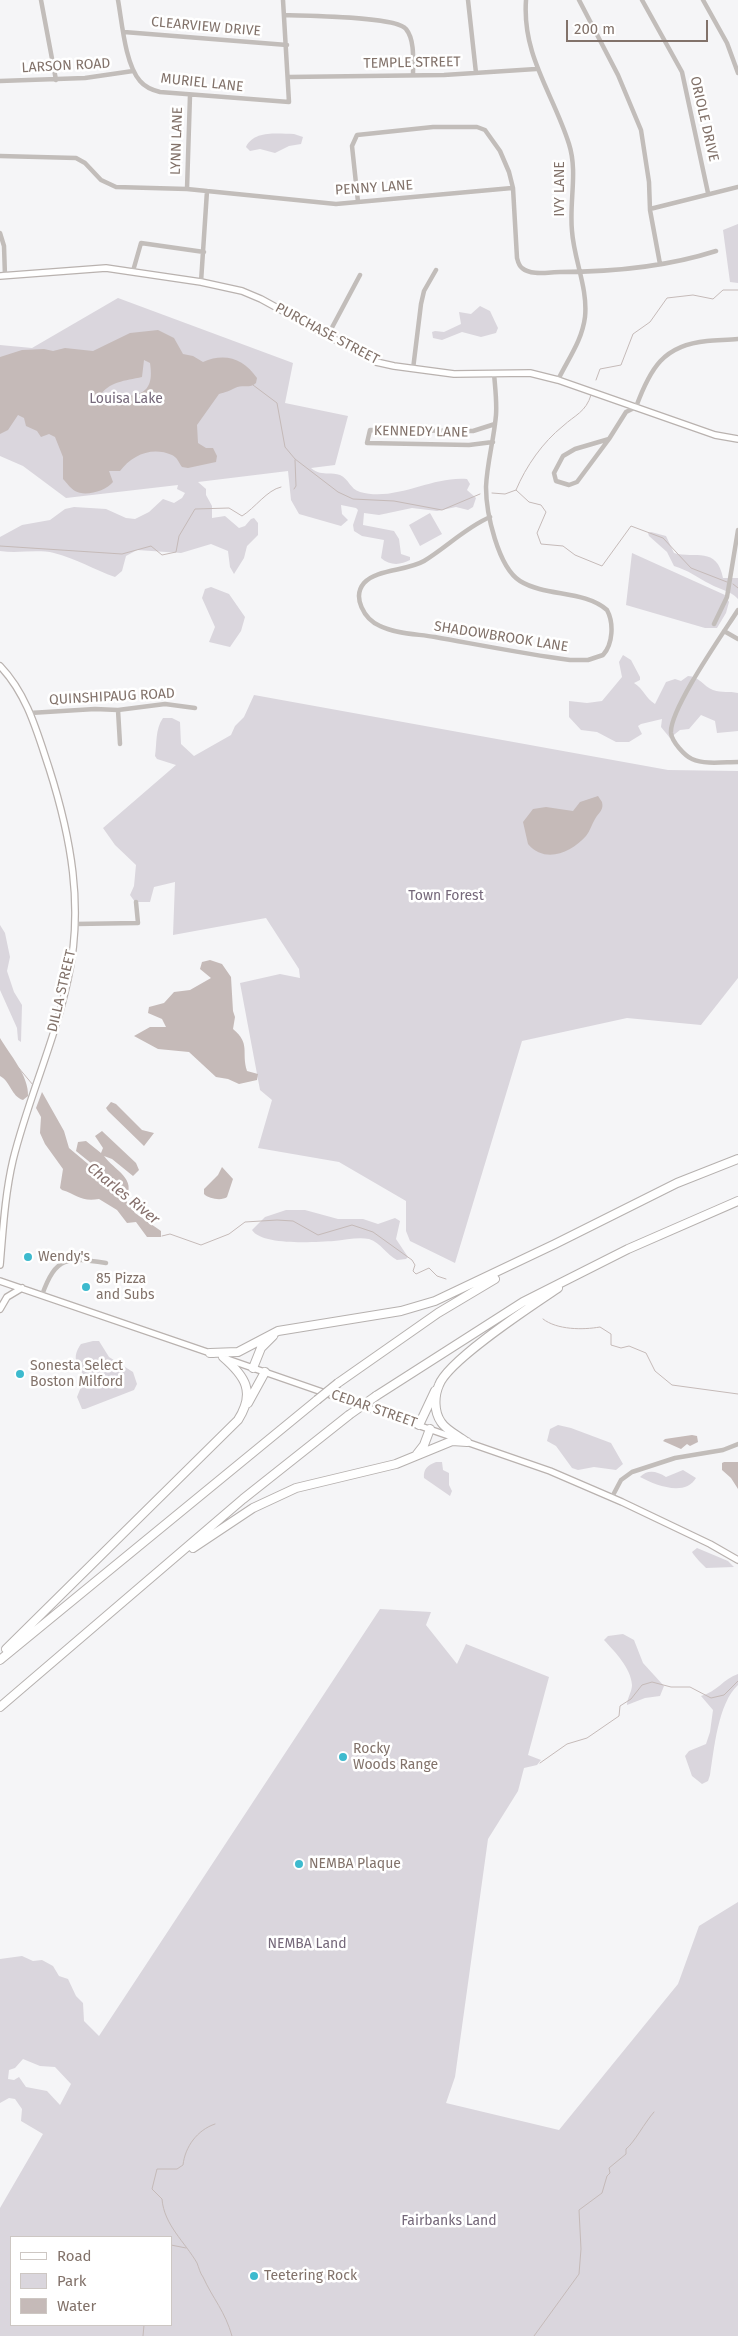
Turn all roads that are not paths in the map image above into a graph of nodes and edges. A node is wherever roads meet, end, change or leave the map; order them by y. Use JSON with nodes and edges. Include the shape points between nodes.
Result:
{"nodes":[{"id":1,"x":41,"y":0,"type":"edge"},
{"id":2,"x":118,"y":0,"type":"edge"},
{"id":3,"x":283,"y":0,"type":"edge"},
{"id":4,"x":468,"y":0,"type":"edge"},
{"id":5,"x":526,"y":0,"type":"edge"},
{"id":6,"x":579,"y":0,"type":"edge"},
{"id":7,"x":642,"y":0,"type":"edge"},
{"id":8,"x":703,"y":0,"type":"edge"},
{"id":9,"x":284,"y":15,"type":"junction"},
{"id":10,"x":124,"y":32,"type":"junction"},
{"id":11,"x":287,"y":45,"type":"junction"},
{"id":12,"x":536,"y":69,"type":"junction"},
{"id":13,"x":133,"y":71,"type":"junction"},
{"id":14,"x":476,"y":73,"type":"junction"},
{"id":15,"x":413,"y":74,"type":"junction"},
{"id":16,"x":738,"y":74,"type":"edge"},
{"id":17,"x":289,"y":77,"type":"junction"},
{"id":18,"x":56,"y":80,"type":"junction"},
{"id":19,"x":0,"y":81,"type":"edge"},
{"id":20,"x":190,"y":95,"type":"junction"},
{"id":21,"x":0,"y":156,"type":"edge"},
{"id":22,"x":738,"y":187,"type":"edge"},
{"id":23,"x":512,"y":188,"type":"junction"},
{"id":24,"x":186,"y":189,"type":"junction"},
{"id":25,"x":206,"y":191,"type":"junction"},
{"id":26,"x":708,"y":193,"type":"junction"},
{"id":27,"x":358,"y":202,"type":"junction"},
{"id":28,"x":650,"y":208,"type":"junction"},
{"id":29,"x":0,"y":233,"type":"edge"},
{"id":30,"x":716,"y":251,"type":"dead end"},
{"id":31,"x":204,"y":252,"type":"junction"},
{"id":32,"x":660,"y":264,"type":"junction"},
{"id":33,"x":436,"y":270,"type":"dead end"},
{"id":34,"x":133,"y":271,"type":"junction"},
{"id":35,"x":580,"y":273,"type":"junction"},
{"id":36,"x":360,"y":275,"type":"dead end"},
{"id":37,"x":2,"y":276,"type":"edge"},
{"id":38,"x":201,"y":282,"type":"junction"},
{"id":39,"x":328,"y":335,"type":"junction"},
{"id":40,"x":738,"y":339,"type":"edge"},
{"id":41,"x":413,"y":369,"type":"junction"},
{"id":42,"x":494,"y":373,"type":"junction"},
{"id":43,"x":558,"y":380,"type":"junction"},
{"id":44,"x":636,"y":407,"type":"junction"},
{"id":45,"x":495,"y":424,"type":"junction"},
{"id":46,"x":609,"y":438,"type":"junction"},
{"id":47,"x":738,"y":439,"type":"edge"},
{"id":48,"x":493,"y":442,"type":"junction"},
{"id":49,"x":490,"y":517,"type":"junction"},
{"id":50,"x":738,"y":530,"type":"edge"},
{"id":51,"x":738,"y":610,"type":"edge"},
{"id":52,"x":714,"y":624,"type":"dead end"},
{"id":53,"x":724,"y":632,"type":"junction"},
{"id":54,"x":738,"y":639,"type":"edge"},
{"id":55,"x":0,"y":666,"type":"edge"},
{"id":56,"x":195,"y":708,"type":"dead end"},
{"id":57,"x":118,"y":710,"type":"junction"},
{"id":58,"x":30,"y":713,"type":"junction"},
{"id":59,"x":120,"y":744,"type":"dead end"},
{"id":60,"x":738,"y":762,"type":"edge"},
{"id":61,"x":136,"y":902,"type":"dead end"},
{"id":62,"x":75,"y":924,"type":"junction"},
{"id":63,"x":738,"y":1159,"type":"edge"},
{"id":64,"x":738,"y":1201,"type":"edge"},
{"id":65,"x":556,"y":1244,"type":"junction"},
{"id":66,"x":106,"y":1263,"type":"dead end"},
{"id":67,"x":0,"y":1265,"type":"edge"},
{"id":68,"x":584,"y":1270,"type":"junction"},
{"id":69,"x":0,"y":1281,"type":"edge"},
{"id":70,"x":22,"y":1288,"type":"junction"},
{"id":71,"x":42,"y":1295,"type":"junction"},
{"id":72,"x":0,"y":1309,"type":"edge"},
{"id":73,"x":286,"y":1329,"type":"junction"},
{"id":74,"x":210,"y":1353,"type":"junction"},
{"id":75,"x":223,"y":1357,"type":"junction"},
{"id":76,"x":253,"y":1368,"type":"junction"},
{"id":77,"x":265,"y":1372,"type":"junction"},
{"id":78,"x":439,"y":1384,"type":"junction"},
{"id":79,"x":244,"y":1411,"type":"junction"},
{"id":80,"x":419,"y":1425,"type":"junction"},
{"id":81,"x":430,"y":1429,"type":"junction"},
{"id":82,"x":466,"y":1442,"type":"junction"},
{"id":83,"x":738,"y":1444,"type":"edge"},
{"id":84,"x":411,"y":1458,"type":"junction"},
{"id":85,"x":612,"y":1497,"type":"junction"},
{"id":86,"x":738,"y":1560,"type":"edge"},
{"id":87,"x":157,"y":1572,"type":"junction"},
{"id":88,"x":0,"y":1655,"type":"edge"},
{"id":89,"x":0,"y":1660,"type":"edge"},
{"id":90,"x":0,"y":1707,"type":"edge"}],
"edges":[{"from":1,"to":18,"type":"street"},
{"from":2,"to":10,"type":"street"},
{"from":3,"to":9,"type":"street"},
{"from":4,"to":14,"type":"street"},
{"from":5,"to":12,"type":"street","name":"IVY LANE","via":[[526,32]]},
{"from":6,"to":28,"type":"street","via":[[636,114],[645,147]]},
{"from":7,"to":26,"type":"street","name":"ORIOLE DRIVE","via":[[682,72]]},
{"from":8,"to":16,"type":"street","via":[[727,43]]},
{"from":9,"to":11,"type":"street"},
{"from":9,"to":15,"type":"street","via":[[380,20],[399,24],[409,34]]},
{"from":10,"to":11,"type":"street","name":"CLEARVIEW DRIVE"},
{"from":10,"to":13,"type":"street"},
{"from":11,"to":17,"type":"street"},
{"from":12,"to":14,"type":"street","name":"TEMPLE STREET"},
{"from":12,"to":35,"type":"street","name":"IVY LANE","via":[[570,147],[572,230]]},
{"from":13,"to":18,"type":"street","name":"LARSON ROAD"},
{"from":13,"to":20,"type":"street","name":"MURIEL LANE","via":[[149,88]]},
{"from":14,"to":15,"type":"street","name":"TEMPLE STREET"},
{"from":15,"to":17,"type":"street","name":"TEMPLE STREET"},
{"from":17,"to":20,"type":"street","name":"MURIEL LANE","via":[[289,102]]},
{"from":18,"to":19,"type":"street","name":"LARSON ROAD"},
{"from":20,"to":24,"type":"street","name":"LYNN LANE"},
{"from":21,"to":24,"type":"street","name":"PENNY LANE","via":[[68,156],[85,162],[101,180],[113,187]]},
{"from":22,"to":26,"type":"street"},
{"from":23,"to":27,"type":"street","name":"PENNY LANE"},
{"from":23,"to":27,"type":"street","via":[[500,151],[483,128],[433,127],[364,133],[357,135],[352,144]]},
{"from":23,"to":35,"type":"street","via":[[517,258],[521,268],[536,272]]},
{"from":24,"to":25,"type":"street","name":"PENNY LANE"},
{"from":25,"to":27,"type":"street","name":"PENNY LANE","via":[[336,204]]},
{"from":25,"to":31,"type":"street"},
{"from":26,"to":28,"type":"street"},
{"from":28,"to":32,"type":"street"},
{"from":29,"to":37,"type":"street","via":[[4,246]]},
{"from":30,"to":32,"type":"street","via":[[689,260]]},
{"from":31,"to":34,"type":"street","via":[[140,243]]},
{"from":31,"to":38,"type":"street"},
{"from":32,"to":35,"type":"street"},
{"from":33,"to":41,"type":"street","via":[[424,291]]},
{"from":34,"to":37,"type":"main road","name":"PURCHASE STREET","via":[[86,268]]},
{"from":34,"to":38,"type":"main road","name":"PURCHASE STREET"},
{"from":35,"to":43,"type":"street","name":"IVY LANE","via":[[585,317],[574,351]]},
{"from":36,"to":39,"type":"street"},
{"from":38,"to":39,"type":"main road","name":"PURCHASE STREET","via":[[261,298]]},
{"from":39,"to":41,"type":"main road","name":"PURCHASE STREET","via":[[376,362]]},
{"from":40,"to":44,"type":"street","via":[[695,342],[669,354],[649,374]]},
{"from":41,"to":42,"type":"main road","name":"PURCHASE STREET","via":[[454,374]]},
{"from":42,"to":43,"type":"main road","name":"PURCHASE STREET","via":[[530,373]]},
{"from":42,"to":45,"type":"street"},
{"from":43,"to":44,"type":"main road","name":"PURCHASE STREET"},
{"from":44,"to":46,"type":"street","via":[[626,412]]},
{"from":44,"to":47,"type":"main road","name":"PURCHASE STREET","via":[[715,435]]},
{"from":45,"to":48,"type":"street"},
{"from":45,"to":48,"type":"street","name":"KENNEDY LANE","via":[[473,431],[370,430],[367,443],[469,445]]},
{"from":46,"to":46,"type":"street","via":[[566,454],[554,473],[556,481],[570,485],[577,482]]},
{"from":48,"to":49,"type":"street","via":[[486,489]]},
{"from":49,"to":49,"type":"street","name":"SHADOWBROOK LANE","via":[[469,527],[422,562],[369,579],[359,598],[367,616],[386,628],[472,644],[570,660],[588,660],[603,655],[611,639],[607,610],[584,599],[528,585],[516,578],[504,563]]},
{"from":50,"to":52,"type":"street","via":[[727,597]]},
{"from":51,"to":53,"type":"street"},
{"from":53,"to":54,"type":"street"},
{"from":53,"to":60,"type":"street","via":[[674,717],[671,734],[680,749],[692,759]]},
{"from":55,"to":58,"type":"main road","name":"DILLA STREET"},
{"from":56,"to":57,"type":"street","name":"QUINSHIPAUG ROAD","via":[[165,704]]},
{"from":57,"to":58,"type":"street","name":"QUINSHIPAUG ROAD"},
{"from":57,"to":59,"type":"street"},
{"from":58,"to":62,"type":"main road","name":"DILLA STREET","via":[[68,832],[75,885]]},
{"from":61,"to":62,"type":"street","via":[[138,923]]},
{"from":62,"to":67,"type":"main road","name":"DILLA STREET","via":[[69,978],[9,1180]]},
{"from":63,"to":65,"type":"highway","via":[[677,1184]]},
{"from":64,"to":68,"type":"highway"},
{"from":65,"to":73,"type":"highway","via":[[466,1288],[422,1305]]},
{"from":65,"to":89,"type":"highway","bridge":true,"via":[[438,1313],[338,1383]]},
{"from":66,"to":71,"type":"street","via":[[85,1260],[60,1264],[51,1272]]},
{"from":68,"to":78,"type":"highway","via":[[460,1359]]},
{"from":68,"to":87,"type":"highway","bridge":true,"via":[[523,1302],[349,1415]]},
{"from":69,"to":70,"type":"main road","name":"CEDAR STREET"},
{"from":70,"to":71,"type":"main road","name":"CEDAR STREET"},
{"from":70,"to":72,"type":"main road","via":[[8,1295]]},
{"from":71,"to":74,"type":"main road","name":"CEDAR STREET"},
{"from":73,"to":74,"type":"highway","via":[[269,1334],[238,1352]]},
{"from":73,"to":76,"type":"highway","via":[[263,1345]]},
{"from":74,"to":75,"type":"main road","name":"CEDAR STREET"},
{"from":75,"to":76,"type":"main road","name":"CEDAR STREET"},
{"from":75,"to":79,"type":"highway","via":[[245,1381]]},
{"from":76,"to":77,"type":"main road","name":"CEDAR STREET"},
{"from":77,"to":79,"type":"highway"},
{"from":77,"to":80,"type":"main road","name":"CEDAR STREET"},
{"from":78,"to":80,"type":"highway"},
{"from":78,"to":82,"type":"highway","via":[[436,1406],[439,1419]]},
{"from":79,"to":88,"type":"highway","via":[[231,1428]]},
{"from":80,"to":81,"type":"main road","name":"CEDAR STREET"},
{"from":81,"to":82,"type":"main road","name":"CEDAR STREET"},
{"from":81,"to":84,"type":"highway","via":[[424,1445]]},
{"from":82,"to":84,"type":"highway","via":[[445,1442]]},
{"from":82,"to":85,"type":"main road","name":"CEDAR STREET","via":[[538,1466]]},
{"from":83,"to":85,"type":"street","via":[[723,1450],[675,1458],[632,1472],[622,1479]]},
{"from":84,"to":87,"type":"highway","via":[[318,1481],[278,1495],[229,1523]]},
{"from":85,"to":86,"type":"main road","name":"CEDAR STREET"},
{"from":87,"to":90,"type":"highway"}]}
